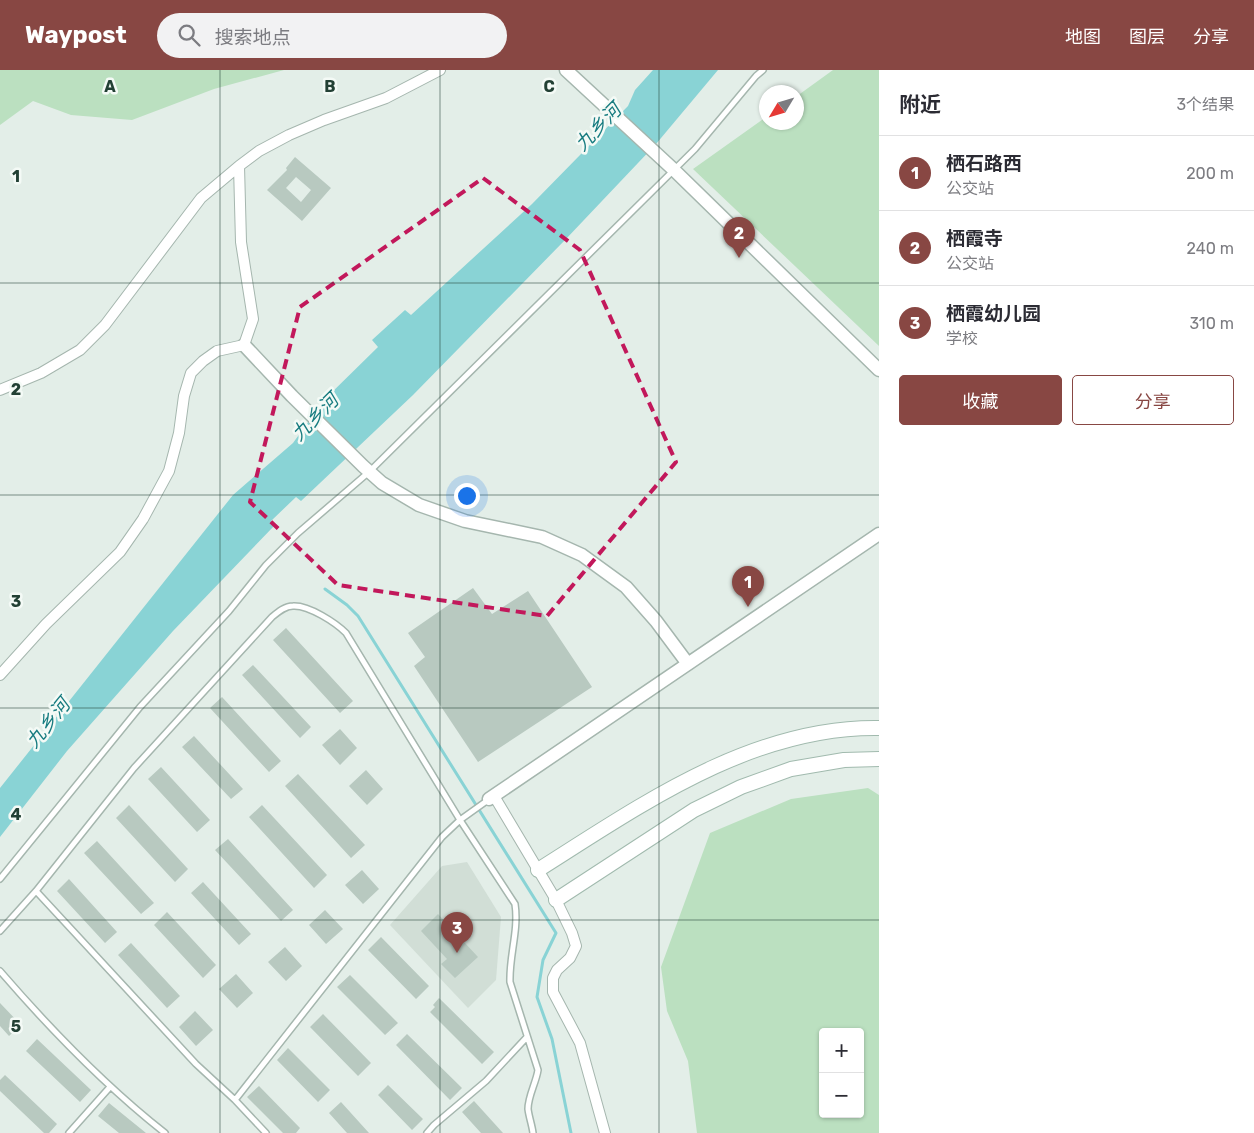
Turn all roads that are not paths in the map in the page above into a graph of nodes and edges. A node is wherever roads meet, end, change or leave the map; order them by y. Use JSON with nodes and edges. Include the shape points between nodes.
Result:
{"nodes":[{"id":1,"x":440,"y":70,"type":"edge"},
{"id":2,"x":566,"y":70,"type":"edge"},
{"id":3,"x":763,"y":70,"type":"edge"},
{"id":4,"x":239,"y":166,"type":"junction"},
{"id":5,"x":674,"y":170,"type":"junction"},
{"id":6,"x":244,"y":345,"type":"junction"},
{"id":7,"x":879,"y":370,"type":"edge"},
{"id":8,"x":0,"y":390,"type":"edge"},
{"id":9,"x":366,"y":469,"type":"junction"},
{"id":10,"x":879,"y":534,"type":"edge"},
{"id":11,"x":688,"y":664,"type":"junction"},
{"id":12,"x":0,"y":675,"type":"edge"},
{"id":13,"x":879,"y":728,"type":"edge"},
{"id":14,"x":879,"y":759,"type":"edge"},
{"id":15,"x":492,"y":798,"type":"junction"},
{"id":16,"x":460,"y":820,"type":"junction"},
{"id":17,"x":538,"y":870,"type":"junction"},
{"id":18,"x":0,"y":879,"type":"edge"},
{"id":19,"x":36,"y":891,"type":"junction"},
{"id":20,"x":556,"y":900,"type":"junction"},
{"id":21,"x":0,"y":931,"type":"edge"},
{"id":22,"x":0,"y":972,"type":"edge"},
{"id":23,"x":527,"y":1037,"type":"junction"},
{"id":24,"x":110,"y":1087,"type":"junction"},
{"id":25,"x":235,"y":1100,"type":"junction"},
{"id":26,"x":70,"y":1133,"type":"edge"},
{"id":27,"x":165,"y":1133,"type":"edge"},
{"id":28,"x":266,"y":1133,"type":"edge"},
{"id":29,"x":427,"y":1133,"type":"edge"},
{"id":30,"x":534,"y":1133,"type":"edge"},
{"id":31,"x":605,"y":1133,"type":"edge"}],
"edges":[{"from":1,"to":4,"type":"street","via":[[386,98],[288,135]]},
{"from":2,"to":5,"type":"street"},
{"from":3,"to":5,"type":"lane"},
{"from":4,"to":6,"type":"street","via":[[241,242],[253,319]]},
{"from":4,"to":8,"type":"street","via":[[201,198],[106,325],[80,350],[41,373]]},
{"from":5,"to":7,"type":"street"},
{"from":5,"to":9,"type":"lane"},
{"from":6,"to":9,"type":"street"},
{"from":6,"to":12,"type":"street","via":[[217,351],[191,374],[169,472],[143,518],[120,552],[46,624]]},
{"from":9,"to":11,"type":"street","via":[[382,483],[419,505],[465,521],[542,537],[582,555],[626,587]]},
{"from":9,"to":18,"type":"lane","via":[[266,565],[229,612],[140,707]]},
{"from":10,"to":11,"type":"street"},
{"from":11,"to":15,"type":"street"},
{"from":13,"to":17,"type":"main road","via":[[830,731],[795,738],[716,766],[614,821]]},
{"from":14,"to":20,"type":"main road","via":[[844,760],[791,769],[741,787],[694,810]]},
{"from":15,"to":16,"type":"lane"},
{"from":15,"to":17,"type":"street"},
{"from":16,"to":19,"type":"lane","via":[[346,633],[340,626],[317,614],[292,605],[272,617],[134,768]]},
{"from":16,"to":23,"type":"lane","via":[[515,904],[518,919],[510,982]]},
{"from":16,"to":25,"type":"lane","via":[[442,837]]},
{"from":17,"to":20,"type":"street"},
{"from":19,"to":21,"type":"lane"},
{"from":19,"to":25,"type":"lane","via":[[196,1064]]},
{"from":20,"to":31,"type":"street","via":[[576,946],[553,978],[554,992],[580,1043]]},
{"from":22,"to":24,"type":"lane"},
{"from":23,"to":29,"type":"lane","via":[[486,1081]]},
{"from":23,"to":30,"type":"lane","via":[[538,1070],[528,1111]]},
{"from":24,"to":26,"type":"lane"},
{"from":24,"to":27,"type":"lane"},
{"from":25,"to":28,"type":"lane"}]}
